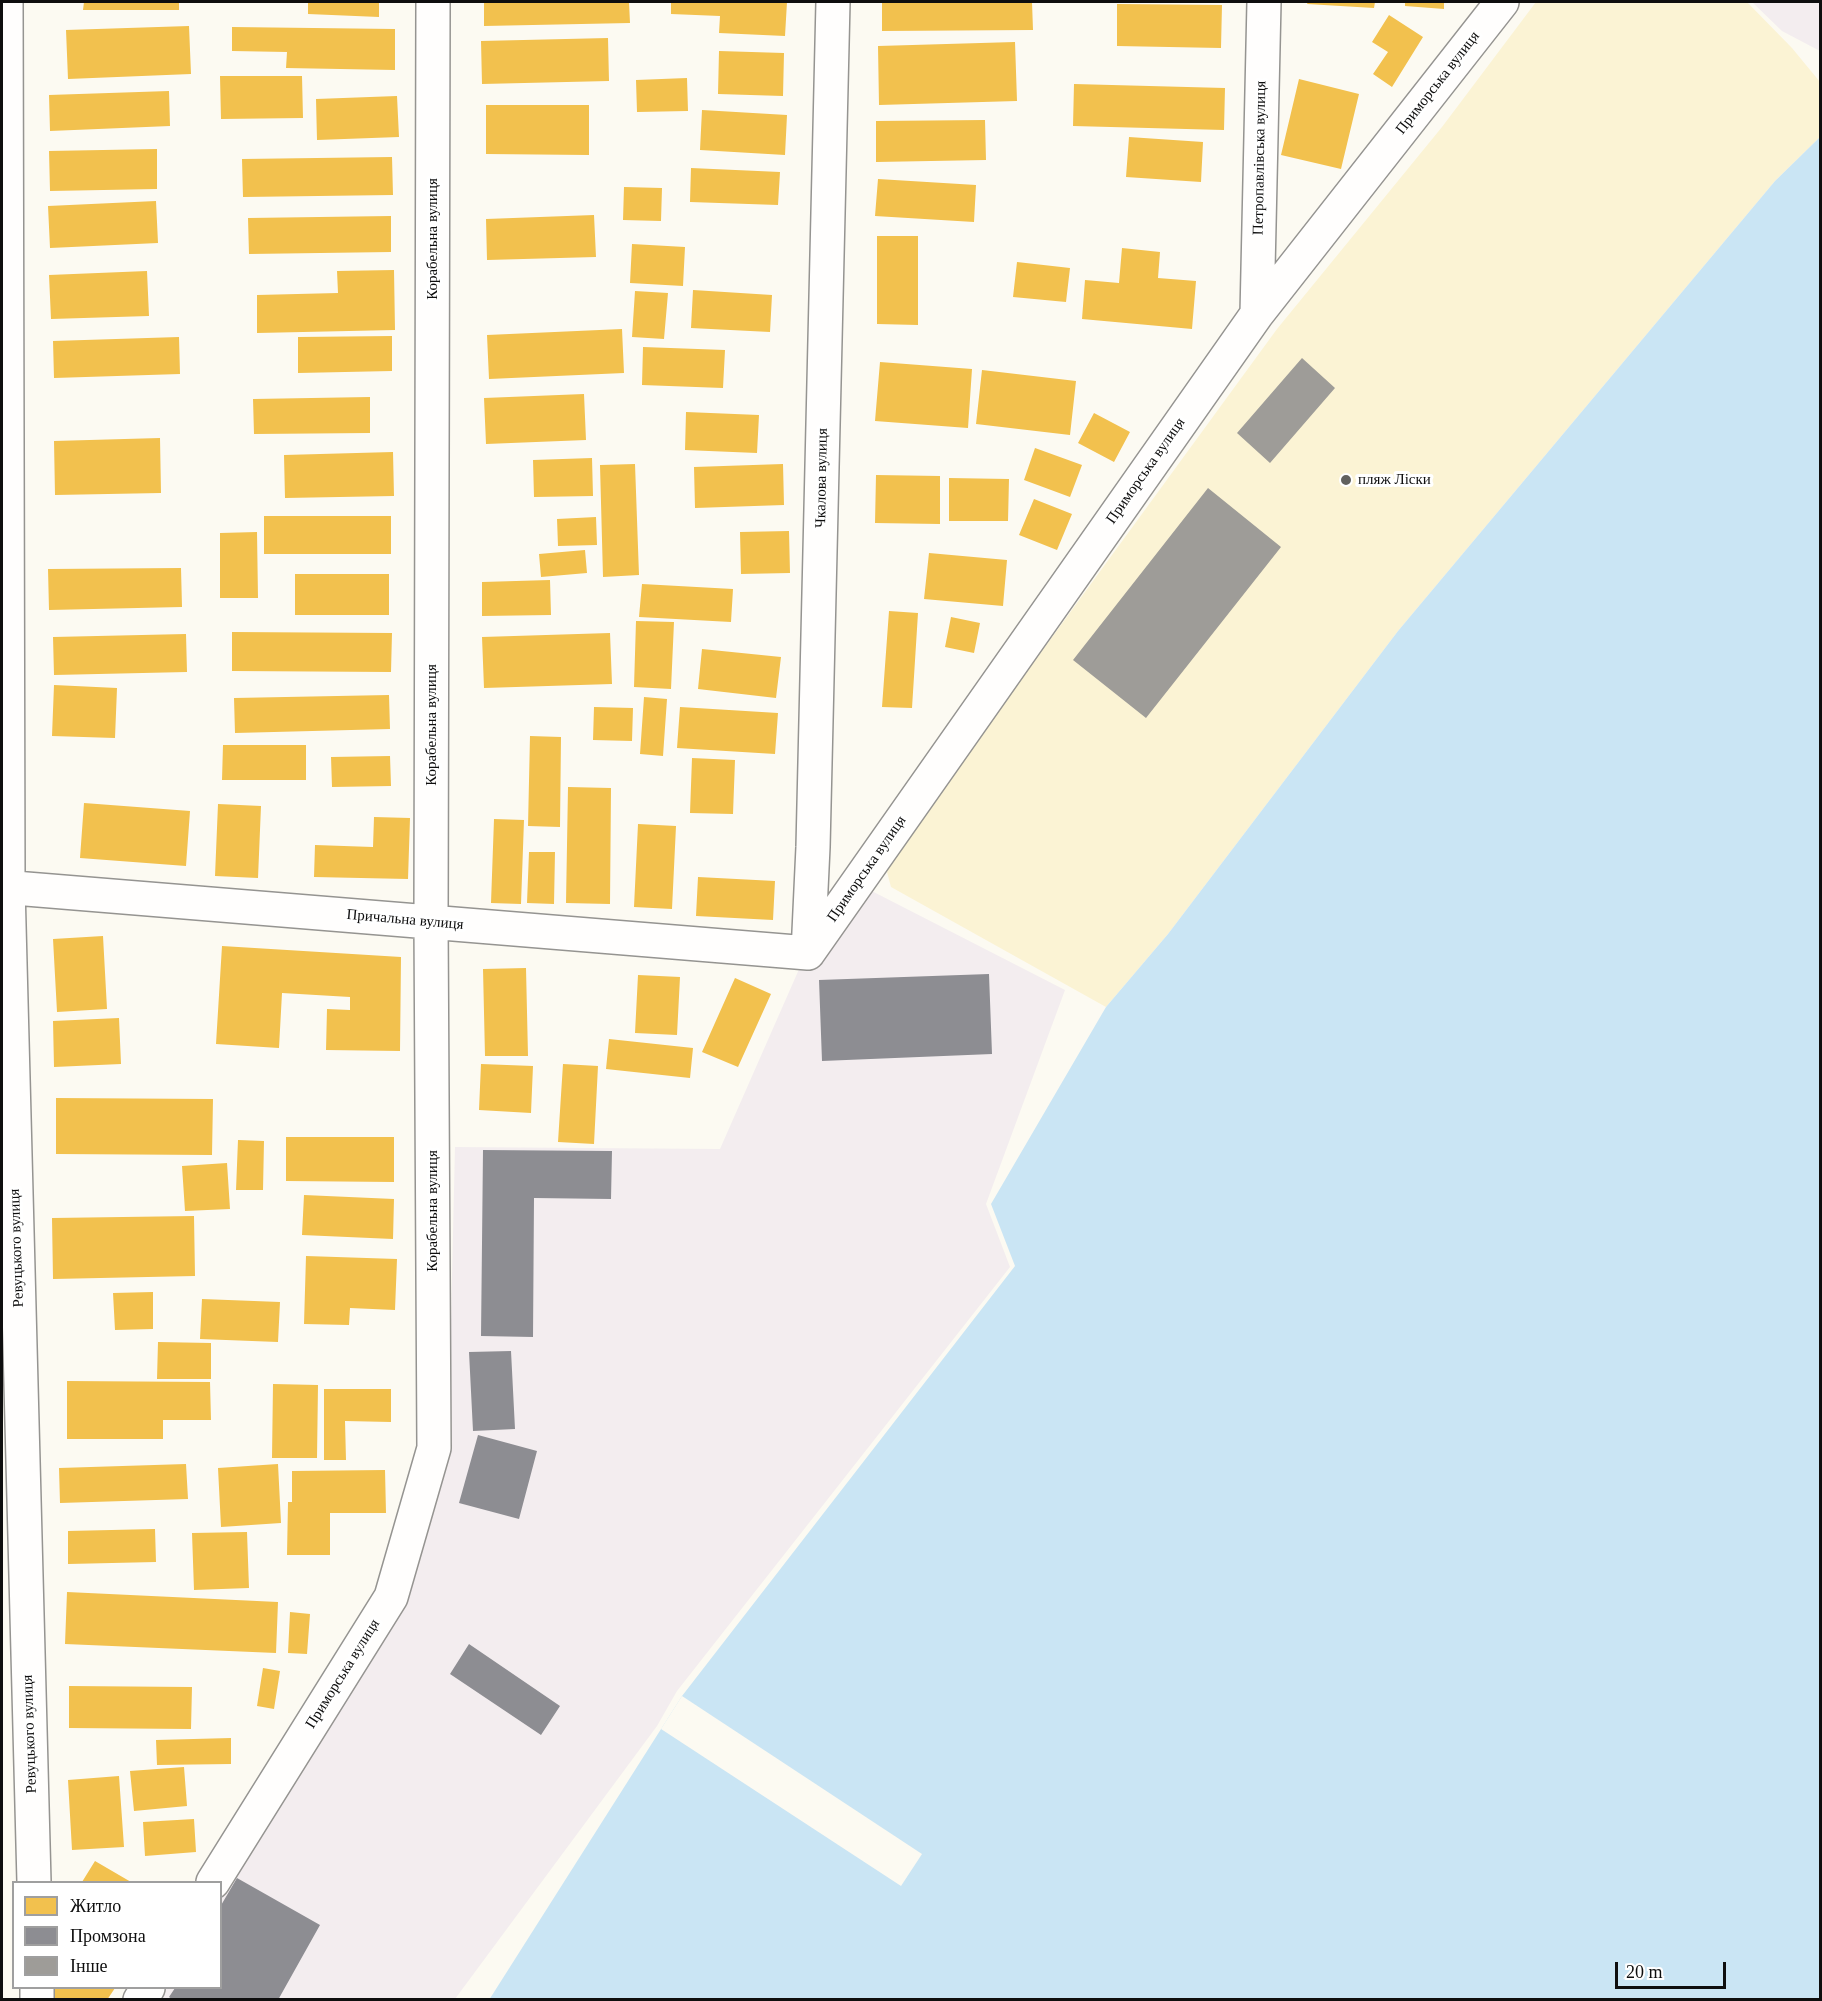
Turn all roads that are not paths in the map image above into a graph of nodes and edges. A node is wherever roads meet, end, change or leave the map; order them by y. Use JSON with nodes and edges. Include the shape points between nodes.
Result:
{"nodes":[{"id":1,"x":6,"y":2,"type":"edge"},
{"id":2,"x":433,"y":2,"type":"edge"},
{"id":3,"x":833,"y":2,"type":"edge"},
{"id":4,"x":1263,"y":2,"type":"edge"},
{"id":5,"x":1502,"y":2,"type":"edge"},
{"id":6,"x":1257,"y":314,"type":"junction"},
{"id":7,"x":4,"y":887,"type":"edge"},
{"id":8,"x":431,"y":922,"type":"junction"},
{"id":9,"x":808,"y":953,"type":"junction"},
{"id":10,"x":434,"y":1448,"type":"joint"},
{"id":11,"x":34,"y":1881,"type":"edge"},
{"id":12,"x":214,"y":1881,"type":"edge"}],
"edges":[{"from":1,"to":7,"type":"street","name":"Ревуцького вулиця"},
{"from":2,"to":8,"type":"street","name":"Корабельна вулиця"},
{"from":3,"to":9,"type":"street","name":"Чкалова вулиця"},
{"from":4,"to":6,"type":"street","name":"Петропавлівська вулиця"},
{"from":5,"to":6,"type":"street","name":"Приморська вулиця"},
{"from":6,"to":9,"type":"street","name":"Приморська вулиця"},
{"from":7,"to":8,"type":"street","name":"Причальна вулиця"},
{"from":7,"to":11,"type":"street","name":"Ревуцького вулиця"},
{"from":8,"to":9,"type":"street","name":"Причальна вулиця"},
{"from":8,"to":10,"type":"street","name":"Корабельна вулиця"},
{"from":10,"to":12,"type":"street","name":"Приморська вулиця","via":[[391,1597]]}]}
